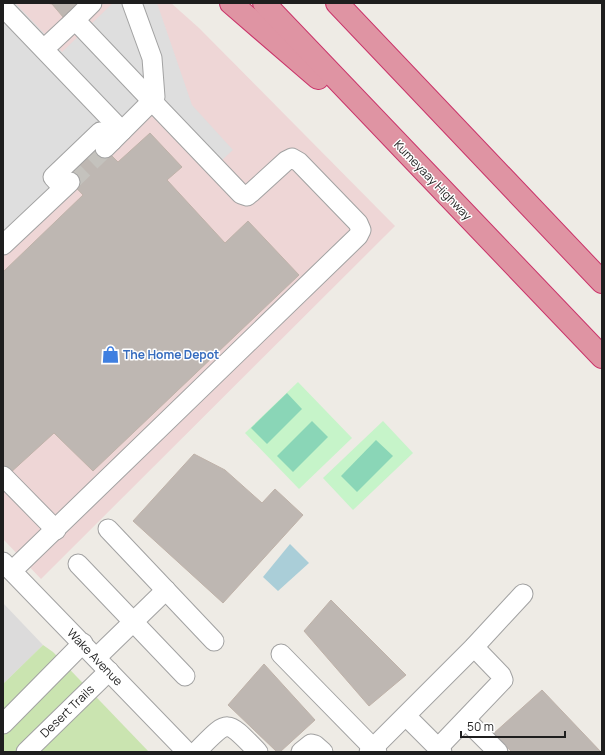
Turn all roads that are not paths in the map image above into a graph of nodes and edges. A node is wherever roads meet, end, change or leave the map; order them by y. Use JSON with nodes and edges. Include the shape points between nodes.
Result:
{"nodes":[{"id":1,"x":92,"y":3,"type":"edge"},
{"id":2,"x":132,"y":3,"type":"edge"},
{"id":3,"x":231,"y":3,"type":"edge"},
{"id":4,"x":264,"y":3,"type":"edge"},
{"id":5,"x":337,"y":3,"type":"edge"},
{"id":6,"x":354,"y":3,"type":"edge"},
{"id":7,"x":3,"y":7,"type":"edge"},
{"id":8,"x":74,"y":20,"type":"junction"},
{"id":9,"x":44,"y":50,"type":"junction"},
{"id":10,"x":394,"y":63,"type":"junction"},
{"id":11,"x":152,"y":101,"type":"junction"},
{"id":12,"x":113,"y":140,"type":"junction"},
{"id":13,"x":409,"y":156,"type":"junction"},
{"id":14,"x":3,"y":245,"type":"edge"},
{"id":15,"x":602,"y":282,"type":"edge"},
{"id":16,"x":602,"y":357,"type":"edge"},
{"id":17,"x":3,"y":476,"type":"edge"},
{"id":18,"x":108,"y":529,"type":"dead end"},
{"id":19,"x":56,"y":530,"type":"junction"},
{"id":20,"x":78,"y":564,"type":"dead end"},
{"id":21,"x":8,"y":567,"type":"edge"},
{"id":22,"x":166,"y":590,"type":"junction"},
{"id":23,"x":523,"y":594,"type":"dead end"},
{"id":24,"x":134,"y":622,"type":"junction"},
{"id":25,"x":214,"y":641,"type":"dead end"},
{"id":26,"x":83,"y":643,"type":"junction"},
{"id":27,"x":474,"y":647,"type":"junction"},
{"id":28,"x":281,"y":654,"type":"dead end"},
{"id":29,"x":103,"y":664,"type":"junction"},
{"id":30,"x":185,"y":676,"type":"dead end"},
{"id":31,"x":406,"y":716,"type":"junction"},
{"id":32,"x":466,"y":720,"type":"junction"},
{"id":33,"x":3,"y":724,"type":"edge"},
{"id":34,"x":440,"y":750,"type":"edge"},
{"id":35,"x":373,"y":751,"type":"edge"},
{"id":36,"x":26,"y":752,"type":"edge"},
{"id":37,"x":187,"y":752,"type":"edge"},
{"id":38,"x":196,"y":752,"type":"edge"},
{"id":39,"x":258,"y":752,"type":"edge"},
{"id":40,"x":301,"y":752,"type":"edge"},
{"id":41,"x":323,"y":752,"type":"edge"},
{"id":42,"x":498,"y":752,"type":"edge"}],
"edges":[{"from":1,"to":8,"type":"street"},
{"from":2,"to":11,"type":"street","via":[[152,58],[155,97]]},
{"from":3,"to":13,"type":"highway"},
{"from":4,"to":13,"type":"highway","name":"Kumeyaay Highway"},
{"from":5,"to":10,"type":"highway"},
{"from":6,"to":10,"type":"highway"},
{"from":7,"to":9,"type":"street"},
{"from":8,"to":9,"type":"street"},
{"from":8,"to":11,"type":"street"},
{"from":9,"to":12,"type":"street"},
{"from":10,"to":15,"type":"highway"},
{"from":11,"to":12,"type":"street"},
{"from":11,"to":19,"type":"street","via":[[241,194],[247,196],[292,158],[299,162],[362,230],[353,242]]},
{"from":12,"to":14,"type":"street","via":[[100,132],[83,148],[53,177],[67,185]]},
{"from":13,"to":16,"type":"highway","name":"Kumeyaay Highway"},
{"from":17,"to":19,"type":"street"},
{"from":18,"to":22,"type":"street"},
{"from":19,"to":21,"type":"street"},
{"from":20,"to":24,"type":"street"},
{"from":21,"to":26,"type":"street","name":"Wake Avenue"},
{"from":22,"to":24,"type":"street","name":"Desert Trails"},
{"from":22,"to":25,"type":"street"},
{"from":23,"to":27,"type":"street"},
{"from":24,"to":29,"type":"street","name":"Desert Trails"},
{"from":24,"to":30,"type":"street"},
{"from":26,"to":29,"type":"street","name":"Wake Avenue"},
{"from":26,"to":33,"type":"street"},
{"from":27,"to":31,"type":"street"},
{"from":27,"to":32,"type":"street","via":[[503,680]]},
{"from":28,"to":35,"type":"street"},
{"from":29,"to":36,"type":"street","name":"Desert Trails"},
{"from":29,"to":37,"type":"street","name":"Wake Avenue"},
{"from":31,"to":34,"type":"street"},
{"from":31,"to":35,"type":"street"},
{"from":32,"to":34,"type":"street"},
{"from":32,"to":42,"type":"street"},
{"from":38,"to":39,"type":"street","via":[[219,729],[226,726],[238,731]]},
{"from":40,"to":41,"type":"street","via":[[311,744]]}]}
